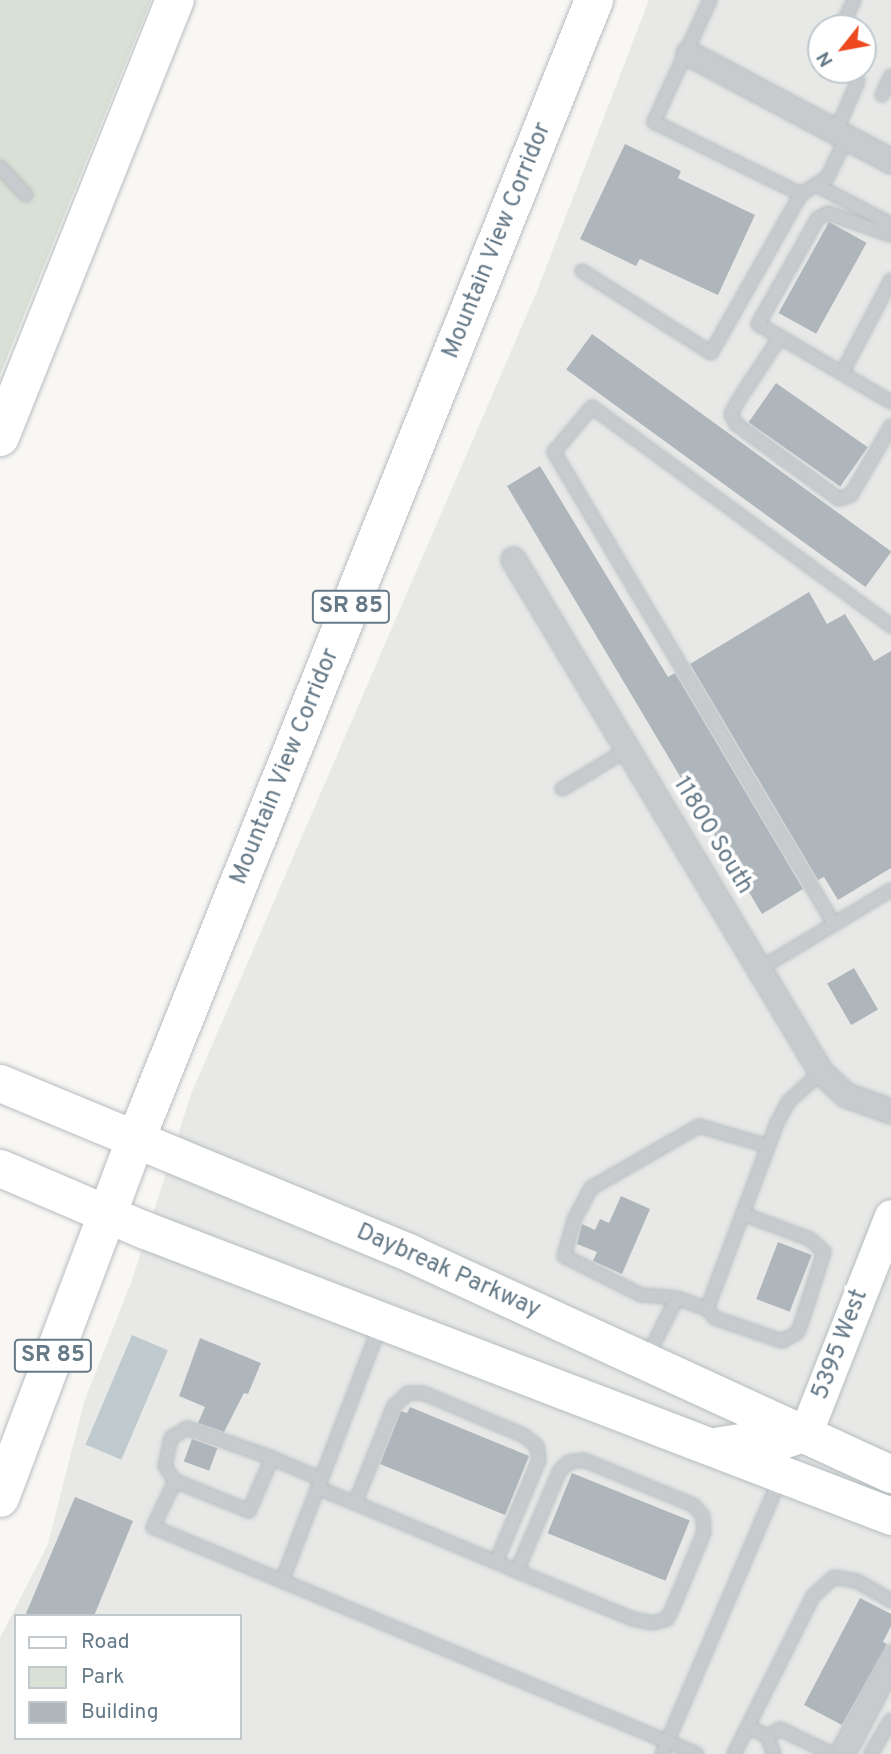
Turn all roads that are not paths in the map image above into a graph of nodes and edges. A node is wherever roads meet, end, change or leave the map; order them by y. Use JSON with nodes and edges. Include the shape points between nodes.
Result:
{"nodes":[{"id":1,"x":175,"y":0,"type":"edge"},
{"id":2,"x":594,"y":0,"type":"edge"},
{"id":3,"x":709,"y":3,"type":"edge"},
{"id":4,"x":688,"y":53,"type":"junction"},
{"id":5,"x":891,"y":76,"type":"edge"},
{"id":6,"x":857,"y":84,"type":"edge"},
{"id":7,"x":882,"y":95,"type":"dead end"},
{"id":8,"x":841,"y":134,"type":"junction"},
{"id":9,"x":891,"y":160,"type":"edge"},
{"id":10,"x":0,"y":167,"type":"edge"},
{"id":11,"x":816,"y":184,"type":"junction"},
{"id":12,"x":801,"y":194,"type":"junction"},
{"id":13,"x":26,"y":195,"type":"dead end"},
{"id":14,"x":891,"y":224,"type":"edge"},
{"id":15,"x":891,"y":235,"type":"edge"},
{"id":16,"x":582,"y":271,"type":"dead end"},
{"id":17,"x":891,"y":280,"type":"edge"},
{"id":18,"x":780,"y":337,"type":"junction"},
{"id":19,"x":842,"y":373,"type":"junction"},
{"id":20,"x":891,"y":402,"type":"edge"},
{"id":21,"x":891,"y":425,"type":"edge"},
{"id":22,"x":0,"y":437,"type":"edge"},
{"id":23,"x":513,"y":559,"type":"dead end"},
{"id":24,"x":891,"y":626,"type":"edge"},
{"id":25,"x":628,"y":749,"type":"junction"},
{"id":26,"x":562,"y":789,"type":"dead end"},
{"id":27,"x":891,"y":890,"type":"edge"},
{"id":28,"x":834,"y":924,"type":"junction"},
{"id":29,"x":761,"y":968,"type":"junction"},
{"id":30,"x":821,"y":1072,"type":"junction"},
{"id":31,"x":0,"y":1083,"type":"edge"},
{"id":32,"x":891,"y":1111,"type":"edge"},
{"id":33,"x":136,"y":1139,"type":"junction"},
{"id":34,"x":768,"y":1146,"type":"junction"},
{"id":35,"x":0,"y":1168,"type":"edge"},
{"id":36,"x":107,"y":1214,"type":"junction"},
{"id":37,"x":743,"y":1214,"type":"junction"},
{"id":38,"x":891,"y":1216,"type":"edge"},
{"id":39,"x":677,"y":1298,"type":"junction"},
{"id":40,"x":707,"y":1309,"type":"junction"},
{"id":41,"x":381,"y":1321,"type":"junction"},
{"id":42,"x":646,"y":1359,"type":"junction"},
{"id":43,"x":805,"y":1434,"type":"junction"},
{"id":44,"x":708,"y":1445,"type":"junction"},
{"id":45,"x":272,"y":1458,"type":"junction"},
{"id":46,"x":782,"y":1473,"type":"junction"},
{"id":47,"x":891,"y":1474,"type":"edge"},
{"id":48,"x":174,"y":1481,"type":"junction"},
{"id":49,"x":319,"y":1483,"type":"junction"},
{"id":50,"x":891,"y":1491,"type":"edge"},
{"id":51,"x":0,"y":1498,"type":"edge"},
{"id":52,"x":355,"y":1503,"type":"junction"},
{"id":53,"x":891,"y":1516,"type":"edge"},
{"id":54,"x":496,"y":1562,"type":"junction"},
{"id":55,"x":517,"y":1571,"type":"junction"},
{"id":56,"x":282,"y":1581,"type":"junction"},
{"id":57,"x":891,"y":1601,"type":"edge"},
{"id":58,"x":891,"y":1652,"type":"edge"},
{"id":59,"x":891,"y":1674,"type":"edge"},
{"id":60,"x":891,"y":1720,"type":"edge"},
{"id":61,"x":748,"y":1727,"type":"junction"},
{"id":62,"x":767,"y":1736,"type":"junction"},
{"id":63,"x":664,"y":1748,"type":"edge"},
{"id":64,"x":697,"y":1754,"type":"edge"},
{"id":65,"x":734,"y":1754,"type":"edge"},
{"id":66,"x":774,"y":1754,"type":"edge"},
{"id":67,"x":834,"y":1754,"type":"edge"},
{"id":68,"x":849,"y":1754,"type":"edge"},
{"id":69,"x":871,"y":1754,"type":"edge"}],
"edges":[{"from":1,"to":22,"type":"highway"},
{"from":2,"to":33,"type":"highway","name":"Mountain View Corridor","number":"SR 85"},
{"from":3,"to":4,"type":"lane"},
{"from":4,"to":8,"type":"street"},
{"from":4,"to":12,"type":"lane","via":[[654,122]]},
{"from":5,"to":7,"type":"lane"},
{"from":6,"to":8,"type":"lane"},
{"from":8,"to":9,"type":"street"},
{"from":8,"to":11,"type":"lane","via":[[827,178]]},
{"from":10,"to":13,"type":"lane"},
{"from":11,"to":12,"type":"lane"},
{"from":11,"to":14,"type":"lane"},
{"from":12,"to":16,"type":"lane","via":[[711,353]]},
{"from":15,"to":18,"type":"lane","via":[[828,213],[818,218],[758,324]]},
{"from":17,"to":19,"type":"lane"},
{"from":18,"to":19,"type":"lane"},
{"from":18,"to":21,"type":"lane","via":[[731,414],[736,424],[839,499],[851,495]]},
{"from":19,"to":20,"type":"lane"},
{"from":23,"to":25,"type":"street","name":"11800 South"},
{"from":24,"to":28,"type":"lane","via":[[592,407],[554,452]]},
{"from":25,"to":26,"type":"lane"},
{"from":25,"to":29,"type":"street","name":"11800 South"},
{"from":27,"to":28,"type":"lane"},
{"from":28,"to":29,"type":"lane"},
{"from":29,"to":30,"type":"street","name":"11800 South"},
{"from":30,"to":32,"type":"street","name":"11800 South","via":[[846,1094]]},
{"from":30,"to":34,"type":"lane","via":[[788,1102]]},
{"from":31,"to":33,"type":"main road","name":"Daybreak Parkway"},
{"from":33,"to":36,"type":"highway","name":"Mountain View Corridor","number":"SR 85"},
{"from":33,"to":42,"type":"main road","name":"Daybreak Parkway","via":[[412,1254]]},
{"from":34,"to":37,"type":"lane"},
{"from":34,"to":39,"type":"lane","via":[[699,1126],[591,1188],[575,1218],[565,1255],[641,1295],[661,1293]]},
{"from":35,"to":36,"type":"main road"},
{"from":36,"to":41,"type":"main road"},
{"from":36,"to":51,"type":"highway","name":"Mountain View Corridor","number":"SR 85"},
{"from":37,"to":40,"type":"lane"},
{"from":37,"to":40,"type":"lane","via":[[810,1239],[824,1252],[801,1324],[797,1333],[782,1341],[715,1318]]},
{"from":38,"to":43,"type":"street","name":"5395 West"},
{"from":39,"to":40,"type":"lane"},
{"from":39,"to":42,"type":"lane"},
{"from":41,"to":44,"type":"main road"},
{"from":41,"to":49,"type":"lane"},
{"from":42,"to":43,"type":"main road","name":"Daybreak Parkway"},
{"from":43,"to":44,"type":"street","via":[[768,1447],[745,1439]]},
{"from":43,"to":47,"type":"main road","name":"Daybreak Parkway"},
{"from":44,"to":46,"type":"main road"},
{"from":45,"to":48,"type":"lane","via":[[249,1511]]},
{"from":45,"to":48,"type":"lane","via":[[187,1428],[171,1438],[165,1466]]},
{"from":45,"to":49,"type":"lane"},
{"from":46,"to":50,"type":"main road","via":[[817,1464]]},
{"from":46,"to":53,"type":"main road"},
{"from":46,"to":63,"type":"lane"},
{"from":48,"to":56,"type":"lane","via":[[153,1527]]},
{"from":49,"to":52,"type":"lane"},
{"from":49,"to":56,"type":"lane"},
{"from":52,"to":54,"type":"lane"},
{"from":52,"to":54,"type":"lane","via":[[401,1396],[423,1393],[486,1419],[523,1435],[537,1446],[539,1460]]},
{"from":54,"to":55,"type":"lane"},
{"from":55,"to":55,"type":"lane","via":[[633,1619],[652,1623],[667,1619],[704,1532],[703,1516],[693,1505],[584,1460],[569,1462],[560,1470]]},
{"from":56,"to":63,"type":"lane"},
{"from":57,"to":61,"type":"lane","via":[[857,1581],[834,1577],[813,1596]]},
{"from":58,"to":67,"type":"lane"},
{"from":59,"to":68,"type":"lane"},
{"from":60,"to":69,"type":"lane"},
{"from":61,"to":62,"type":"lane"},
{"from":61,"to":65,"type":"lane"},
{"from":62,"to":66,"type":"lane"},
{"from":62,"to":67,"type":"lane","via":[[780,1729]]},
{"from":63,"to":64,"type":"lane"}]}
